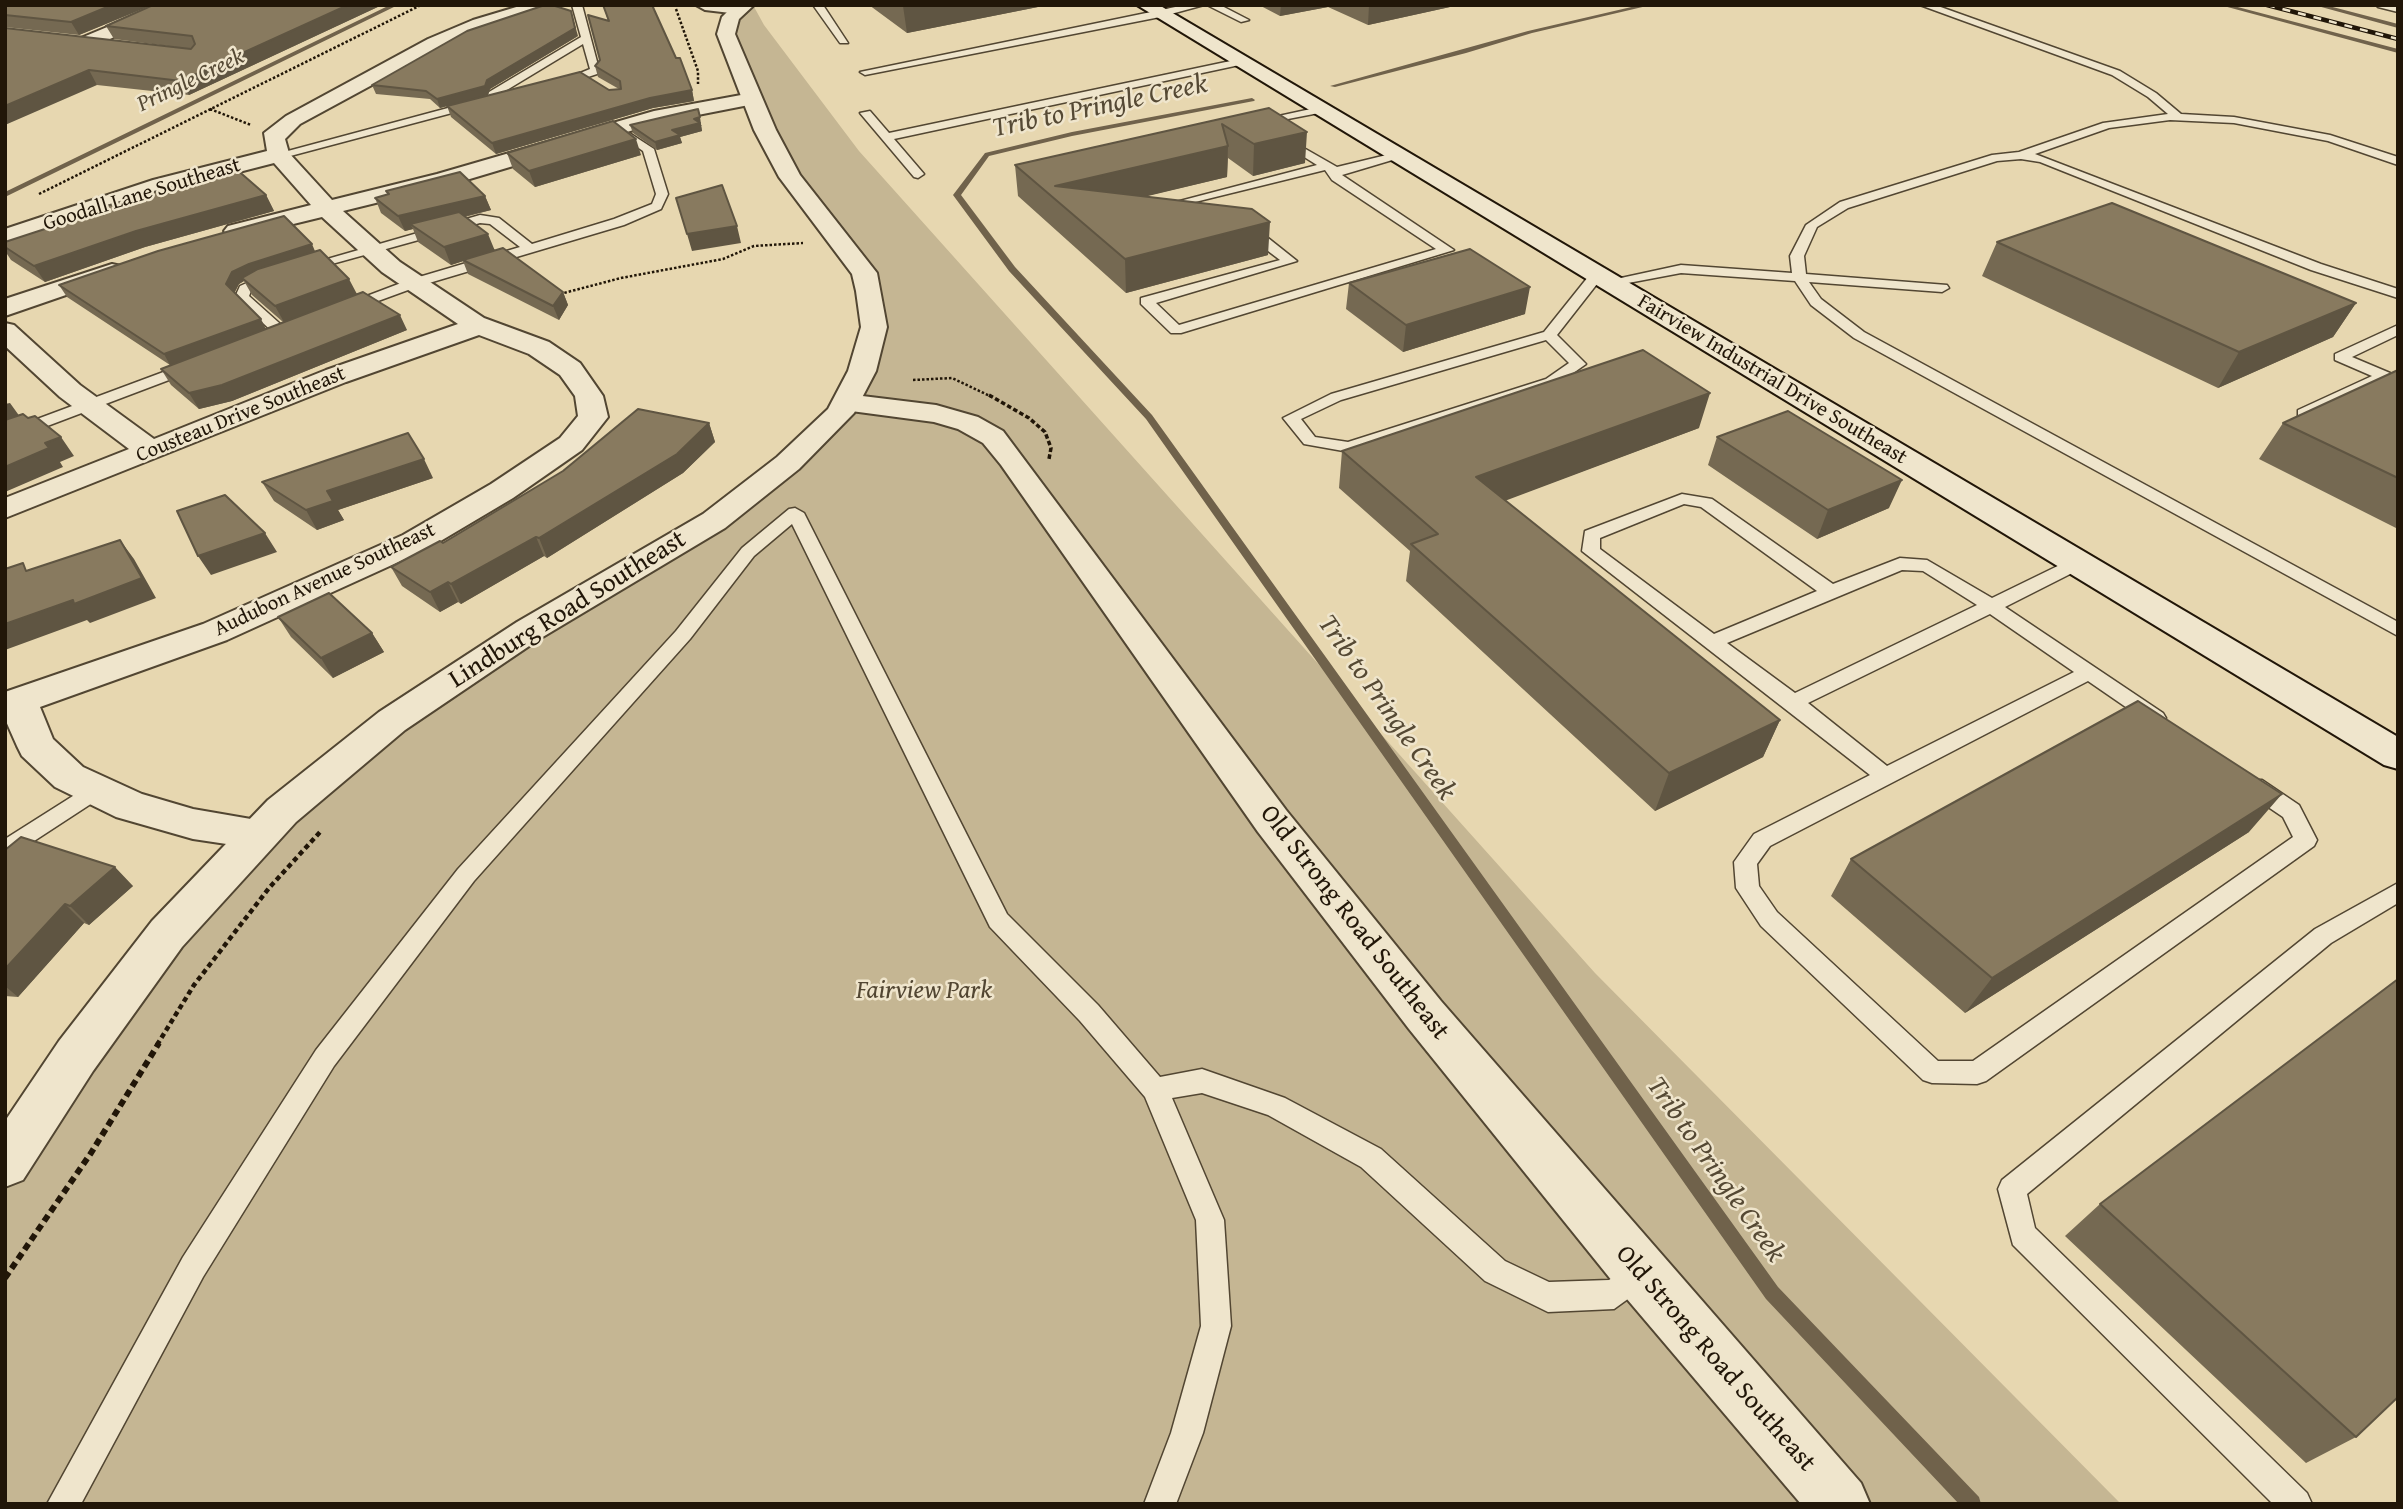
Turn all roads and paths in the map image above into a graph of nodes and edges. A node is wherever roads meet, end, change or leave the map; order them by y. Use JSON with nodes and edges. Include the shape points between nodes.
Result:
{"nodes":[{"id":1,"x":176,"y":5,"type":"edge"},
{"id":2,"x":421,"y":5,"type":"edge"},
{"id":3,"x":543,"y":5,"type":"edge"},
{"id":4,"x":577,"y":5,"type":"edge"},
{"id":5,"x":675,"y":5,"type":"edge"},
{"id":6,"x":705,"y":5,"type":"edge"},
{"id":7,"x":818,"y":5,"type":"edge"},
{"id":8,"x":1199,"y":5,"type":"edge"},
{"id":9,"x":1212,"y":5,"type":"edge"},
{"id":10,"x":1925,"y":5,"type":"edge"},
{"id":11,"x":2382,"y":5,"type":"edge"},
{"id":12,"x":742,"y":7,"type":"edge"},
{"id":13,"x":2398,"y":9,"type":"edge"},
{"id":14,"x":1155,"y":11,"type":"edge"},
{"id":15,"x":1244,"y":20,"type":"dead end"},
{"id":16,"x":587,"y":38,"type":"junction"},
{"id":17,"x":844,"y":41,"type":"dead end"},
{"id":18,"x":124,"y":48,"type":"edge"},
{"id":19,"x":1240,"y":62,"type":"junction"},
{"id":20,"x":865,"y":72,"type":"dead end"},
{"id":21,"x":544,"y":87,"type":"edge"},
{"id":22,"x":702,"y":90,"type":"dead end"},
{"id":23,"x":518,"y":93,"type":"edge"},
{"id":24,"x":752,"y":99,"type":"junction"},
{"id":25,"x":478,"y":103,"type":"junction"},
{"id":26,"x":209,"y":109,"type":"junction"},
{"id":27,"x":1320,"y":110,"type":"junction"},
{"id":28,"x":866,"y":113,"type":"dead end"},
{"id":29,"x":2178,"y":117,"type":"junction"},
{"id":30,"x":617,"y":128,"type":"junction"},
{"id":31,"x":255,"y":130,"type":"dead end"},
{"id":32,"x":887,"y":137,"type":"junction"},
{"id":33,"x":279,"y":155,"type":"junction"},
{"id":34,"x":1395,"y":155,"type":"junction"},
{"id":35,"x":2021,"y":155,"type":"junction"},
{"id":36,"x":2398,"y":160,"type":"edge"},
{"id":37,"x":1331,"y":168,"type":"junction"},
{"id":38,"x":918,"y":174,"type":"dead end"},
{"id":39,"x":2126,"y":191,"type":"junction"},
{"id":40,"x":2101,"y":200,"type":"dead end"},
{"id":41,"x":326,"y":208,"type":"junction"},
{"id":42,"x":1233,"y":218,"type":"edge"},
{"id":43,"x":1214,"y":220,"type":"edge"},
{"id":44,"x":39,"y":226,"type":"junction"},
{"id":45,"x":5,"y":237,"type":"edge"},
{"id":46,"x":211,"y":238,"type":"edge"},
{"id":47,"x":369,"y":247,"type":"junction"},
{"id":48,"x":528,"y":247,"type":"junction"},
{"id":49,"x":808,"y":247,"type":"dead end"},
{"id":50,"x":130,"y":264,"type":"edge"},
{"id":51,"x":1799,"y":277,"type":"junction"},
{"id":52,"x":1604,"y":280,"type":"junction"},
{"id":53,"x":414,"y":283,"type":"junction"},
{"id":54,"x":1942,"y":288,"type":"dead end"},
{"id":55,"x":2398,"y":294,"type":"edge"},
{"id":56,"x":555,"y":296,"type":"edge"},
{"id":57,"x":5,"y":308,"type":"edge"},
{"id":58,"x":334,"y":313,"type":"edge"},
{"id":59,"x":479,"y":326,"type":"junction"},
{"id":60,"x":2398,"y":329,"type":"edge"},
{"id":61,"x":5,"y":331,"type":"edge"},
{"id":62,"x":283,"y":333,"type":"edge"},
{"id":63,"x":1549,"y":335,"type":"junction"},
{"id":64,"x":208,"y":360,"type":"edge"},
{"id":65,"x":861,"y":404,"type":"junction"},
{"id":66,"x":89,"y":405,"type":"junction"},
{"id":67,"x":2304,"y":413,"type":"edge"},
{"id":68,"x":5,"y":437,"type":"edge"},
{"id":69,"x":150,"y":450,"type":"junction"},
{"id":70,"x":1038,"y":496,"type":"junction"},
{"id":71,"x":5,"y":509,"type":"edge"},
{"id":72,"x":2078,"y":564,"type":"junction"},
{"id":73,"x":1831,"y":592,"type":"junction"},
{"id":74,"x":1991,"y":606,"type":"junction"},
{"id":75,"x":2398,"y":630,"type":"edge"},
{"id":76,"x":1712,"y":642,"type":"junction"},
{"id":77,"x":2089,"y":672,"type":"junction"},
{"id":78,"x":1793,"y":702,"type":"junction"},
{"id":79,"x":13,"y":704,"type":"edge"},
{"id":80,"x":2179,"y":734,"type":"edge"},
{"id":81,"x":2398,"y":755,"type":"edge"},
{"id":82,"x":2235,"y":772,"type":"edge"},
{"id":83,"x":1886,"y":777,"type":"junction"},
{"id":84,"x":96,"y":790,"type":"junction"},
{"id":85,"x":322,"y":829,"type":"dead end"},
{"id":86,"x":260,"y":834,"type":"junction"},
{"id":87,"x":5,"y":851,"type":"edge"},
{"id":88,"x":2398,"y":892,"type":"edge"},
{"id":89,"x":1155,"y":1090,"type":"junction"},
{"id":90,"x":5,"y":1164,"type":"edge"},
{"id":91,"x":1640,"y":1273,"type":"junction"},
{"id":92,"x":5,"y":1278,"type":"edge"},
{"id":93,"x":63,"y":1504,"type":"edge"},
{"id":94,"x":1160,"y":1504,"type":"edge"},
{"id":95,"x":1840,"y":1504,"type":"edge"},
{"id":96,"x":2296,"y":1504,"type":"edge"}],
"edges":[{"from":1,"to":18,"type":"street","via":[[76,43]]},
{"from":2,"to":26,"type":"path"},
{"from":3,"to":33,"type":"street","via":[[457,32],[293,120],[275,133]]},
{"from":4,"to":16,"type":"lane"},
{"from":5,"to":22,"type":"path"},
{"from":6,"to":12,"type":"street"},
{"from":7,"to":17,"type":"lane"},
{"from":8,"to":14,"type":"lane"},
{"from":9,"to":15,"type":"lane"},
{"from":10,"to":29,"type":"lane","via":[[2116,73]]},
{"from":11,"to":13,"type":"lane"},
{"from":12,"to":24,"type":"street","name":"Lindburg Road Southeast","via":[[728,23],[726,34]]},
{"from":14,"to":19,"type":"street","name":"Fairview Industrial Drive Southeast"},
{"from":14,"to":20,"type":"lane"},
{"from":16,"to":21,"type":"lane","via":[[596,71],[592,80]]},
{"from":16,"to":25,"type":"lane"},
{"from":19,"to":27,"type":"street","name":"Fairview Industrial Drive Southeast"},
{"from":19,"to":32,"type":"lane"},
{"from":23,"to":25,"type":"lane"},
{"from":24,"to":30,"type":"street"},
{"from":24,"to":65,"type":"street","name":"Lindburg Road Southeast","via":[[788,174],[864,272],[874,327],[862,371]]},
{"from":25,"to":33,"type":"lane"},
{"from":26,"to":31,"type":"path","via":[[245,121]]},
{"from":26,"to":44,"type":"path","via":[[38,195],[27,211]]},
{"from":27,"to":34,"type":"street","name":"Fairview Industrial Drive Southeast"},
{"from":27,"to":37,"type":"lane","via":[[1249,123]]},
{"from":28,"to":32,"type":"lane"},
{"from":29,"to":35,"type":"lane","via":[[2107,125]]},
{"from":29,"to":36,"type":"lane","via":[[2234,120],[2330,138]]},
{"from":30,"to":41,"type":"street"},
{"from":30,"to":48,"type":"lane","via":[[648,149],[661,201],[639,215]]},
{"from":32,"to":38,"type":"lane"},
{"from":33,"to":41,"type":"street","name":"Audubon Avenue Southeast"},
{"from":33,"to":44,"type":"street","name":"Goodall Lane Southeast","via":[[160,185]]},
{"from":34,"to":37,"type":"lane"},
{"from":34,"to":52,"type":"street","name":"Fairview Industrial Drive Southeast"},
{"from":35,"to":39,"type":"lane"},
{"from":35,"to":51,"type":"lane","via":[[1996,158],[1834,210],[1812,225],[1802,240],[1797,256]]},
{"from":37,"to":42,"type":"lane","via":[[1336,177],[1447,250],[1176,330],[1146,302],[1290,261]]},
{"from":37,"to":43,"type":"lane","via":[[1182,202],[1205,220]]},
{"from":39,"to":40,"type":"lane"},
{"from":39,"to":55,"type":"lane","via":[[2316,267]]},
{"from":41,"to":46,"type":"street"},
{"from":41,"to":47,"type":"street","name":"Audubon Avenue Southeast"},
{"from":44,"to":45,"type":"street","name":"Goodall Lane Southeast"},
{"from":47,"to":48,"type":"lane","via":[[480,219],[494,221]]},
{"from":47,"to":53,"type":"street","name":"Audubon Avenue Southeast"},
{"from":47,"to":62,"type":"lane","via":[[245,289],[242,297]]},
{"from":48,"to":53,"type":"lane"},
{"from":49,"to":56,"type":"path","via":[[797,242],[760,244],[723,260]]},
{"from":50,"to":57,"type":"street"},
{"from":51,"to":52,"type":"lane","via":[[1681,270]]},
{"from":51,"to":54,"type":"lane"},
{"from":51,"to":75,"type":"lane","via":[[1816,302],[1878,347]]},
{"from":52,"to":63,"type":"lane"},
{"from":52,"to":72,"type":"street","name":"Fairview Industrial Drive Southeast"},
{"from":53,"to":58,"type":"lane"},
{"from":53,"to":59,"type":"street","name":"Audubon Avenue Southeast"},
{"from":59,"to":69,"type":"street","name":"Cousteau Drive Southeast","via":[[336,376]]},
{"from":59,"to":79,"type":"street","name":"Audubon Avenue Southeast","via":[[539,348],[570,369],[589,396],[593,417],[570,444],[502,491],[404,547],[215,632]]},
{"from":60,"to":67,"type":"lane","via":[[2340,357],[2385,376]]},
{"from":61,"to":66,"type":"street"},
{"from":63,"to":63,"type":"lane","via":[[1578,364],[1551,382],[1349,447],[1310,441],[1291,418],[1336,397]]},
{"from":64,"to":66,"type":"lane"},
{"from":65,"to":70,"type":"street","name":"Old Strong Road Southeast","via":[[968,423],[993,438]]},
{"from":65,"to":70,"type":"path","via":[[912,380],[952,378],[974,386],[1045,432],[1051,448]]},
{"from":65,"to":86,"type":"street","name":"Lindburg Road Southeast","via":[[840,413],[788,463],[714,521],[529,630],[392,721],[325,772]]},
{"from":66,"to":68,"type":"lane"},
{"from":66,"to":69,"type":"street"},
{"from":69,"to":71,"type":"street","name":"Cousteau Drive Southeast"},
{"from":70,"to":91,"type":"street","name":"Old Strong Road Southeast","via":[[1272,821],[1425,1015]]},
{"from":72,"to":74,"type":"lane"},
{"from":72,"to":81,"type":"street","name":"Fairview Industrial Drive Southeast"},
{"from":73,"to":74,"type":"lane","via":[[1900,564],[1927,566]]},
{"from":73,"to":76,"type":"lane"},
{"from":73,"to":76,"type":"lane","via":[[1706,503],[1682,499],[1591,535],[1591,551]]},
{"from":74,"to":77,"type":"lane"},
{"from":74,"to":78,"type":"lane"},
{"from":76,"to":78,"type":"lane"},
{"from":77,"to":80,"type":"lane"},
{"from":77,"to":83,"type":"lane"},
{"from":78,"to":83,"type":"lane"},
{"from":79,"to":84,"type":"street","via":[[36,746],[69,777]]},
{"from":82,"to":83,"type":"lane","via":[[2291,811],[2306,840],[1977,1073],[1932,1072],[1769,919],[1748,888],[1745,862],[1762,840]]},
{"from":84,"to":86,"type":"street","via":[[130,806],[193,824]]},
{"from":84,"to":87,"type":"lane"},
{"from":85,"to":92,"type":"path","via":[[269,888],[194,985],[91,1153]]},
{"from":86,"to":90,"type":"street","name":"Lindburg Road Southeast","via":[[167,934],[76,1056]]},
{"from":88,"to":96,"type":"lane","via":[[2323,936],[2012,1189],[2023,1235]]},
{"from":89,"to":91,"type":"lane","via":[[1202,1081],[1276,1105],[1371,1158],[1495,1271],[1548,1297],[1614,1294]]},
{"from":89,"to":93,"type":"lane","via":[[1089,1013],[998,920],[795,513],[748,552],[683,635],[466,875],[325,1058],[193,1267]]},
{"from":89,"to":94,"type":"lane","via":[[1210,1220],[1216,1326],[1187,1433]]},
{"from":91,"to":95,"type":"street","name":"Old Strong Road Southeast"}]}
